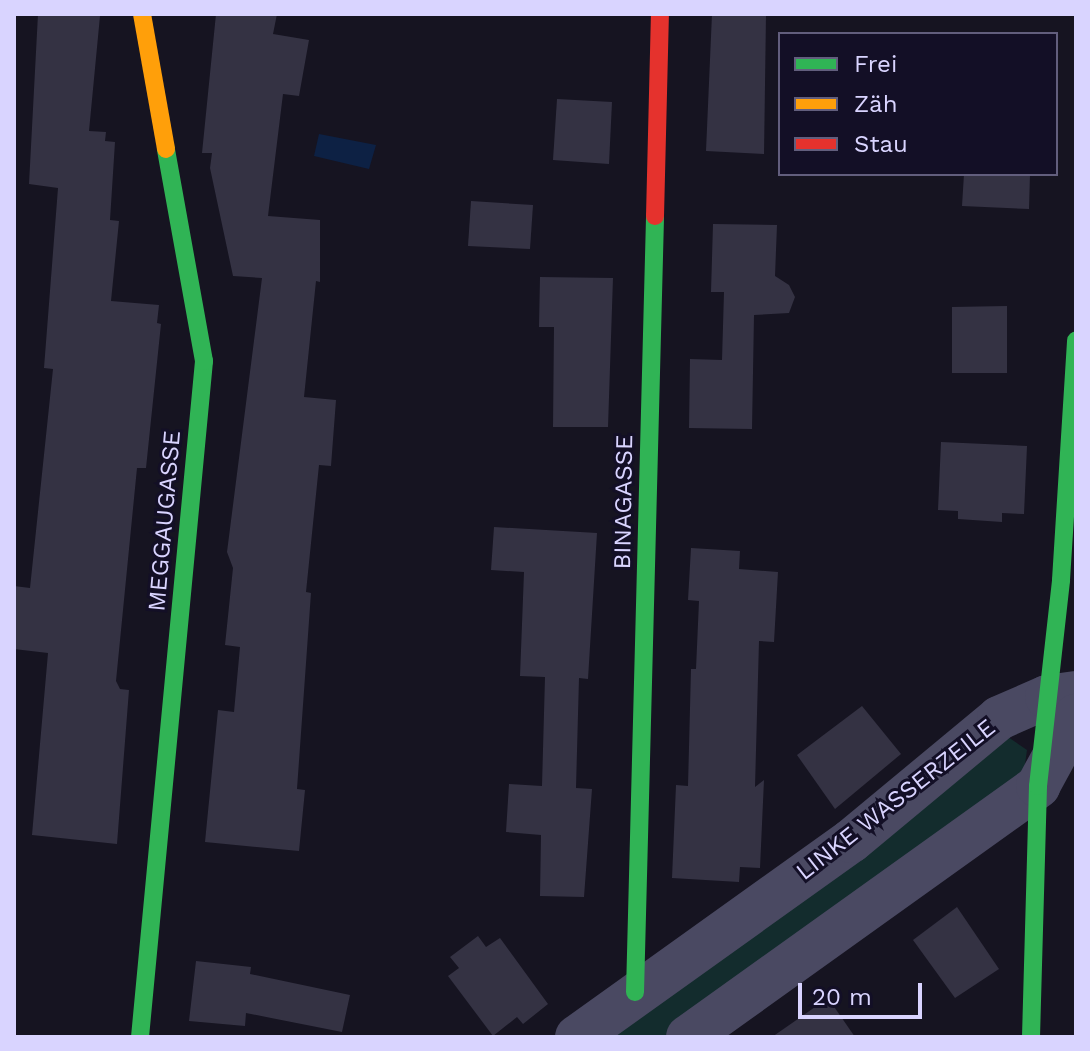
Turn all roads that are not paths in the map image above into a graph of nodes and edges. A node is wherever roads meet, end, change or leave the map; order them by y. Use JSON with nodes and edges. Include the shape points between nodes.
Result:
{"nodes":[{"id":1,"x":142,"y":14,"type":"edge"},
{"id":2,"x":660,"y":14,"type":"edge"},
{"id":3,"x":1076,"y":340,"type":"edge"},
{"id":4,"x":1066,"y":702,"type":"edge"},
{"id":5,"x":1038,"y":786,"type":"junction"},
{"id":6,"x":635,"y":992,"type":"junction"},
{"id":7,"x":140,"y":1037,"type":"edge"},
{"id":8,"x":577,"y":1037,"type":"edge"},
{"id":9,"x":688,"y":1037,"type":"edge"},
{"id":10,"x":1031,"y":1037,"type":"edge"}],
"edges":[{"from":1,"to":7,"type":"street","name":"MEGGAUGASSE","via":[[204,361]]},
{"from":2,"to":6,"type":"street","name":"BINAGASSE"},
{"from":3,"to":4,"type":"street","via":[[1061,580]]},
{"from":4,"to":5,"type":"street"},
{"from":4,"to":6,"type":"street","name":"LINKE WASSERZEILE","via":[[999,718],[851,841]]},
{"from":5,"to":9,"type":"street"},
{"from":5,"to":10,"type":"street"},
{"from":6,"to":8,"type":"street","name":"LINKE WASSERZEILE"}]}
